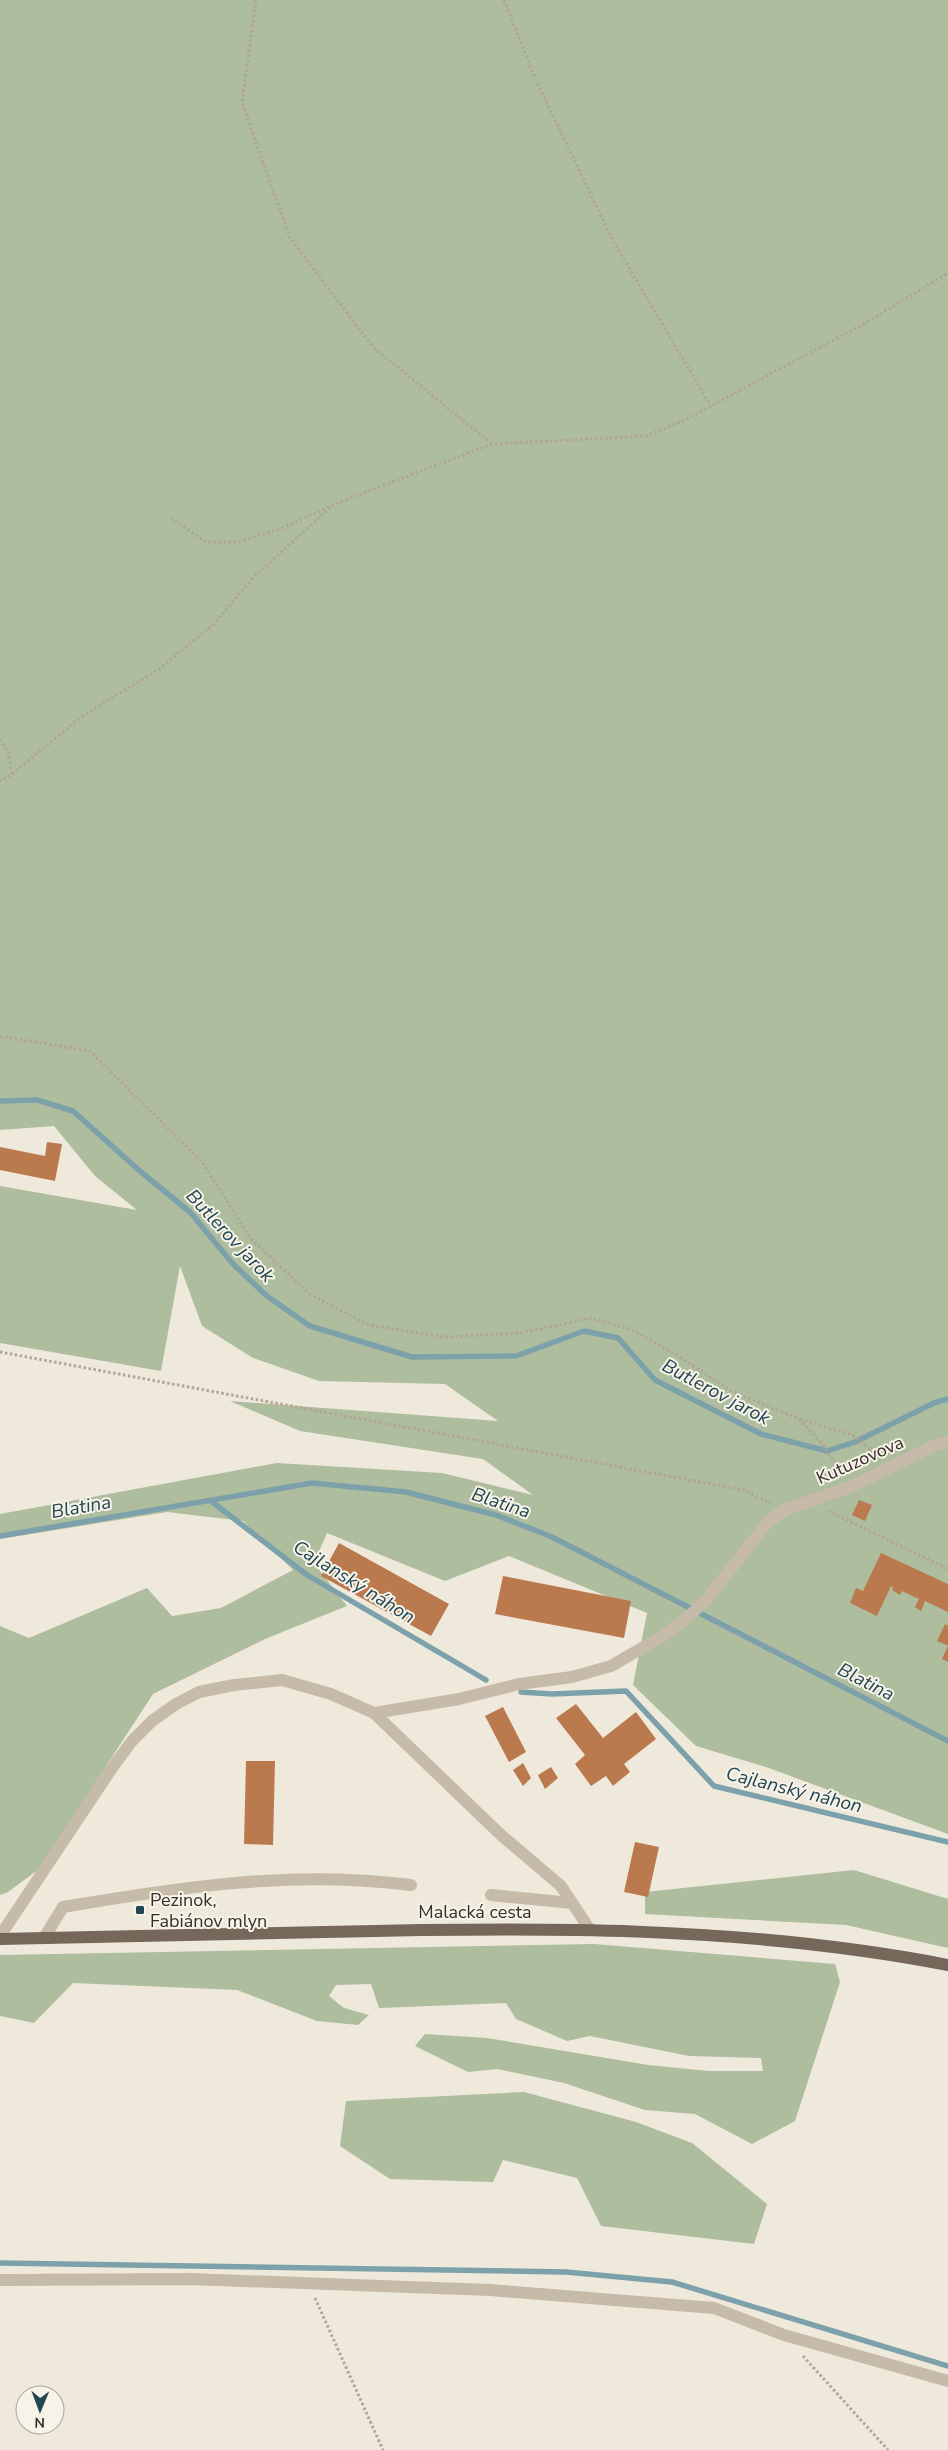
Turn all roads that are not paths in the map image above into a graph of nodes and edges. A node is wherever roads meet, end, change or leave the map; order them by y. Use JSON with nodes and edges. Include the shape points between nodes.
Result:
{"nodes":[{"id":1,"x":948,"y":1442,"type":"edge"},
{"id":2,"x":374,"y":1713,"type":"junction"},
{"id":3,"x":411,"y":1885,"type":"dead end"},
{"id":4,"x":490,"y":1895,"type":"dead end"},
{"id":5,"x":572,"y":1903,"type":"junction"},
{"id":6,"x":590,"y":1930,"type":"junction"},
{"id":7,"x":0,"y":1938,"type":"edge"},
{"id":8,"x":44,"y":1938,"type":"junction"},
{"id":9,"x":948,"y":1965,"type":"edge"},
{"id":10,"x":0,"y":2280,"type":"edge"},
{"id":11,"x":948,"y":2381,"type":"edge"}],
"edges":[{"from":1,"to":2,"type":"lane","name":"Kutuzovova","via":[[850,1487],[785,1510],[768,1522],[688,1617],[625,1658],[591,1672]]},
{"from":2,"to":5,"type":"lane","via":[[501,1835],[561,1886]]},
{"from":2,"to":7,"type":"lane","via":[[331,1694],[282,1680],[200,1692],[176,1704],[132,1741]]},
{"from":3,"to":8,"type":"lane","via":[[370,1880],[284,1878],[183,1887],[63,1907]]},
{"from":4,"to":5,"type":"lane"},
{"from":5,"to":6,"type":"lane"},
{"from":6,"to":8,"type":"main road","name":"Malacká cesta","via":[[402,1929]]},
{"from":6,"to":9,"type":"main road","name":"Malacká cesta","via":[[713,1935],[809,1944]]},
{"from":7,"to":8,"type":"main road","name":"Malacká cesta"},
{"from":10,"to":11,"type":"lane","via":[[190,2279],[490,2290],[714,2308],[784,2335]]}]}
